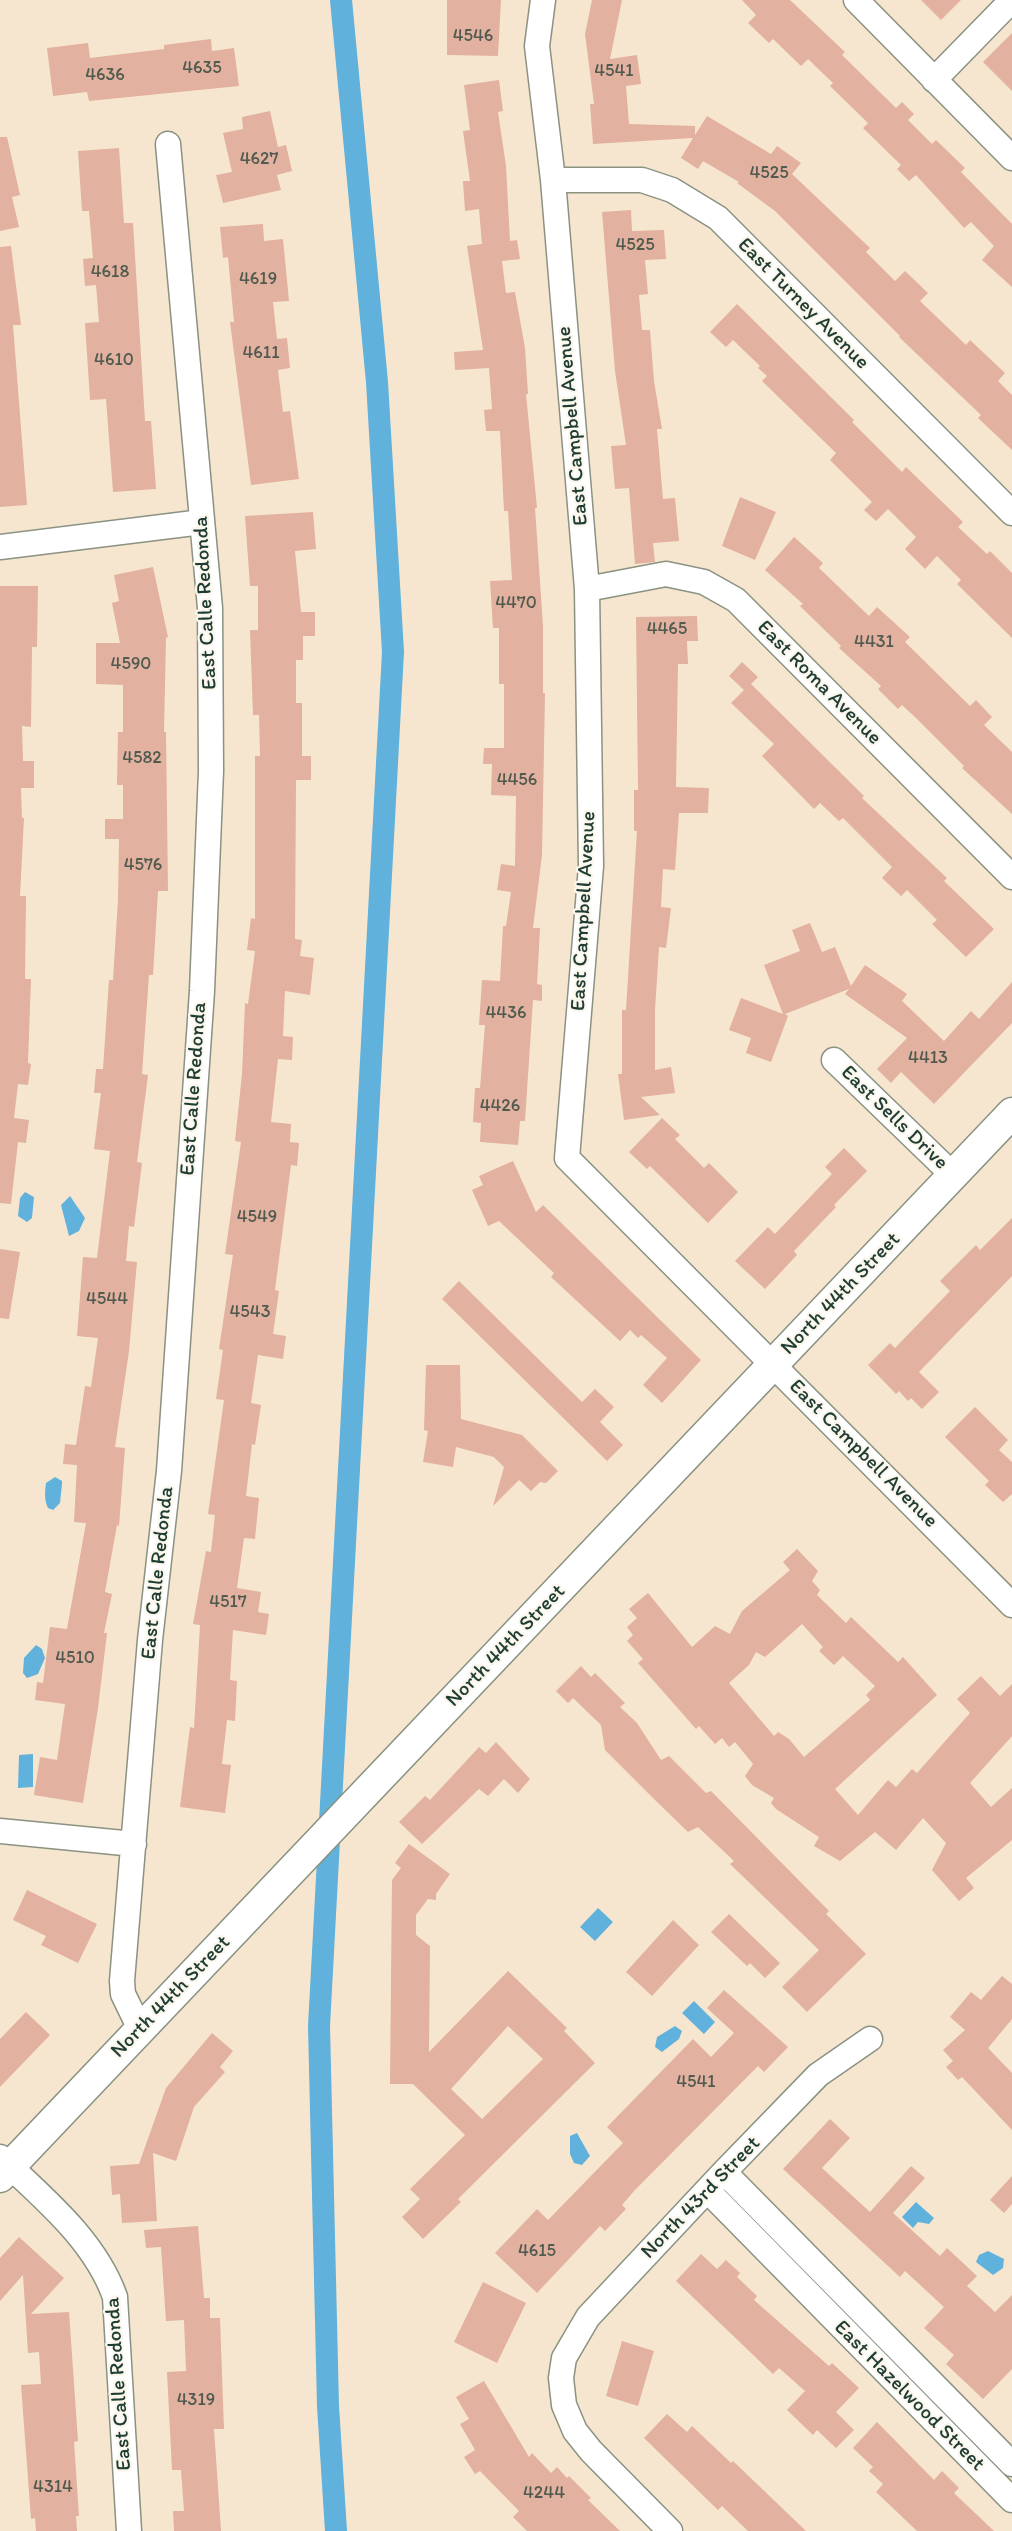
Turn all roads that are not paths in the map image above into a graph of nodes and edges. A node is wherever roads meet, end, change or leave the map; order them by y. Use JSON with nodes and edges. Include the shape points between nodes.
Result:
{"nodes":[{"id":1,"x":543,"y":0,"type":"edge"},
{"id":2,"x":856,"y":0,"type":"edge"},
{"id":3,"x":1012,"y":0,"type":"edge"},
{"id":4,"x":934,"y":80,"type":"junction"},
{"id":5,"x":168,"y":144,"type":"dead end"},
{"id":6,"x":1012,"y":158,"type":"edge"},
{"id":7,"x":553,"y":180,"type":"junction"},
{"id":8,"x":1012,"y":513,"type":"edge"},
{"id":9,"x":202,"y":522,"type":"junction"},
{"id":10,"x":0,"y":547,"type":"edge"},
{"id":11,"x":587,"y":589,"type":"junction"},
{"id":12,"x":1012,"y":877,"type":"edge"},
{"id":13,"x":834,"y":1060,"type":"dead end"},
{"id":14,"x":1012,"y":1113,"type":"edge"},
{"id":15,"x":954,"y":1176,"type":"junction"},
{"id":16,"x":774,"y":1364,"type":"junction"},
{"id":17,"x":1012,"y":1605,"type":"edge"},
{"id":18,"x":0,"y":1831,"type":"edge"},
{"id":19,"x":134,"y":1844,"type":"junction"},
{"id":20,"x":140,"y":2029,"type":"junction"},
{"id":21,"x":870,"y":2039,"type":"dead end"},
{"id":22,"x":3,"y":2167,"type":"edge"},
{"id":23,"x":724,"y":2172,"type":"junction"},
{"id":24,"x":707,"y":2190,"type":"junction"},
{"id":25,"x":824,"y":2273,"type":"junction"},
{"id":26,"x":806,"y":2292,"type":"junction"},
{"id":27,"x":1012,"y":2464,"type":"edge"},
{"id":28,"x":1012,"y":2500,"type":"edge"},
{"id":29,"x":129,"y":2531,"type":"edge"},
{"id":30,"x":670,"y":2531,"type":"edge"}],
"edges":[{"from":1,"to":7,"type":"street","name":"East Campbell Avenue","via":[[537,46]]},
{"from":2,"to":4,"type":"street"},
{"from":3,"to":4,"type":"street"},
{"from":4,"to":6,"type":"street"},
{"from":5,"to":9,"type":"street","name":"East Calle Redonda"},
{"from":7,"to":8,"type":"street","name":"East Turney Avenue","via":[[642,180],[672,190],[718,218]]},
{"from":7,"to":11,"type":"street","name":"East Campbell Avenue"},
{"from":9,"to":10,"type":"street"},
{"from":9,"to":19,"type":"street","name":"East Calle Redonda","via":[[210,608],[211,771],[202,991],[169,1471],[150,1640]]},
{"from":11,"to":12,"type":"street","name":"East Roma Avenue","via":[[666,574],[704,582],[736,600]]},
{"from":11,"to":16,"type":"street","name":"East Campbell Avenue","via":[[591,866],[567,1158]]},
{"from":13,"to":15,"type":"street","name":"East Sells Drive"},
{"from":14,"to":15,"type":"main road","name":"North 44th Street"},
{"from":15,"to":16,"type":"main road","name":"North 44th Street"},
{"from":16,"to":17,"type":"street","name":"East Campbell Avenue"},
{"from":16,"to":20,"type":"main road","name":"North 44th Street"},
{"from":18,"to":19,"type":"street"},
{"from":19,"to":20,"type":"street","name":"East Calle Redonda","via":[[122,1988]]},
{"from":20,"to":22,"type":"main road","name":"North 44th Street"},
{"from":21,"to":23,"type":"street","name":"North 43rd Street","via":[[818,2075]]},
{"from":22,"to":29,"type":"street","name":"East Calle Redonda","via":[[92,2249],[107,2274],[115,2298]]},
{"from":23,"to":24,"type":"street","name":"North 43rd Street"},
{"from":23,"to":25,"type":"street","name":"East Hazelwood Street"},
{"from":24,"to":26,"type":"street","name":"East Hazelwood Street"},
{"from":24,"to":30,"type":"street","name":"North 43rd Street","via":[[579,2329],[564,2358],[561,2378],[564,2405],[575,2431]]},
{"from":25,"to":26,"type":"street"},
{"from":25,"to":27,"type":"street","name":"East Hazelwood Street"},
{"from":26,"to":28,"type":"street","name":"East Hazelwood Street"}]}
